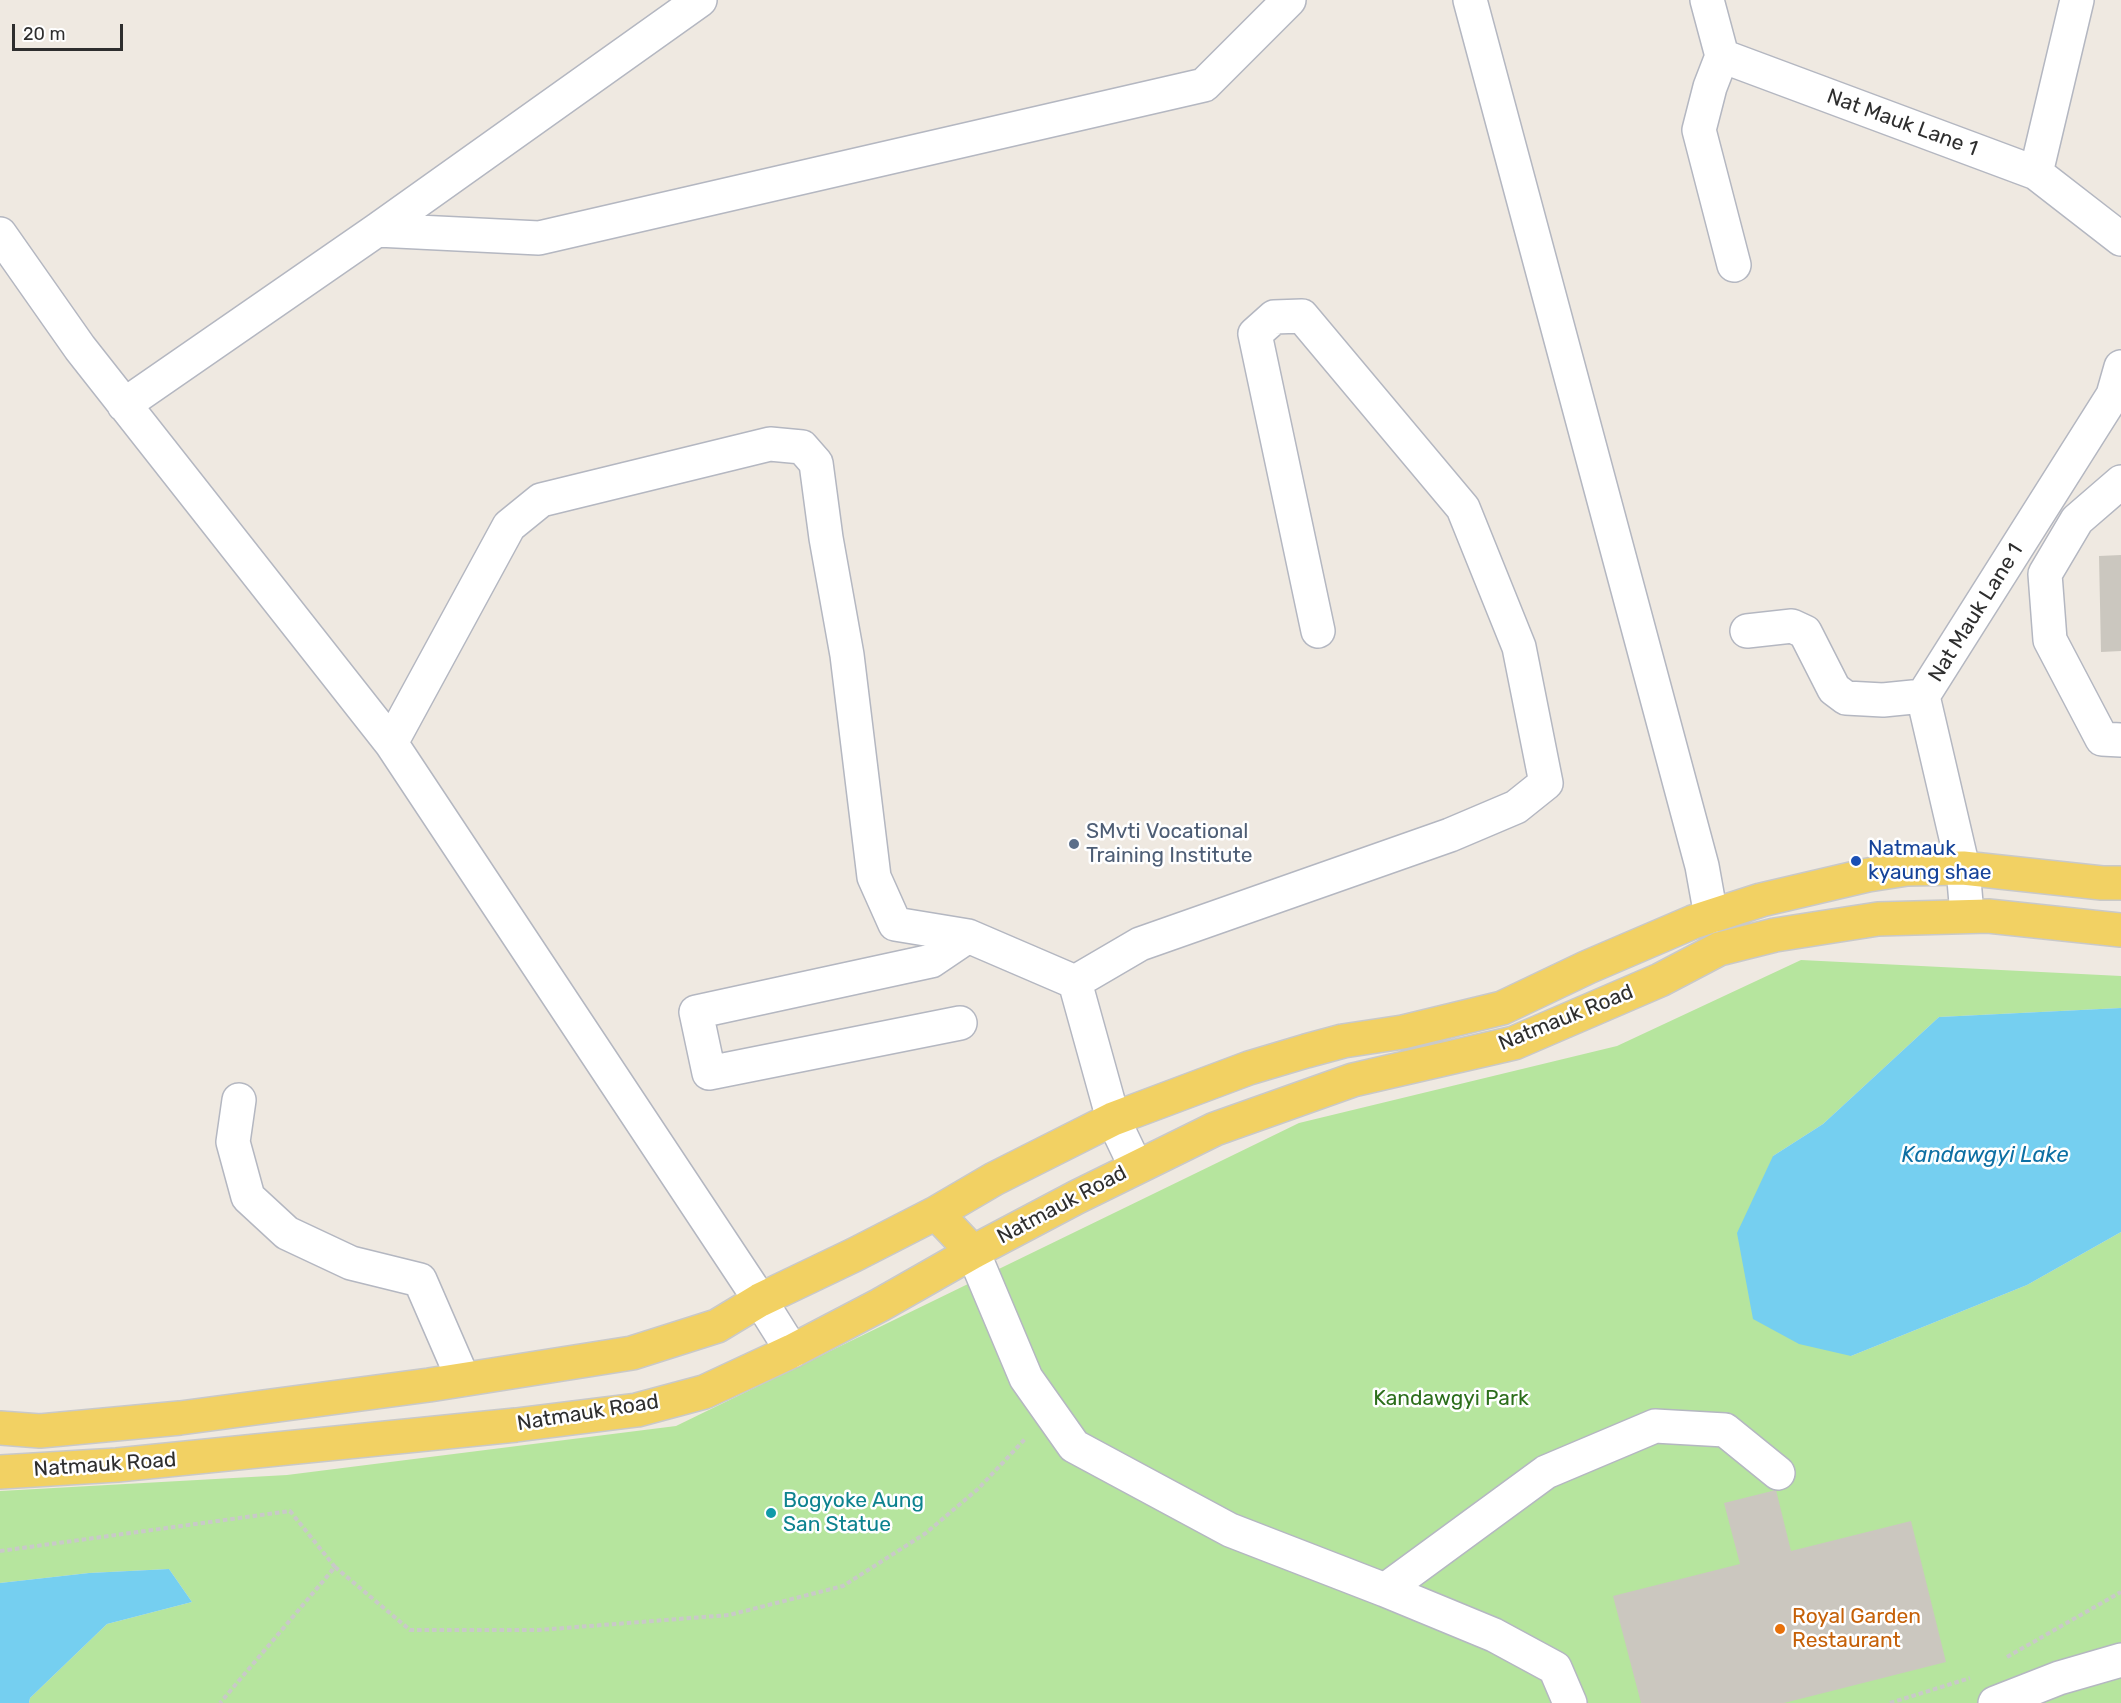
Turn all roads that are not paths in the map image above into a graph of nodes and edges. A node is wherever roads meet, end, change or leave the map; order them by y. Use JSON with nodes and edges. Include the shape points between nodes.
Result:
{"nodes":[{"id":1,"x":700,"y":0,"type":"edge"},
{"id":2,"x":1289,"y":0,"type":"edge"},
{"id":3,"x":1470,"y":0,"type":"edge"},
{"id":4,"x":1707,"y":0,"type":"edge"},
{"id":5,"x":2077,"y":0,"type":"edge"},
{"id":6,"x":1722,"y":56,"type":"junction"},
{"id":7,"x":2036,"y":173,"type":"junction"},
{"id":8,"x":377,"y":230,"type":"junction"},
{"id":9,"x":0,"y":234,"type":"edge"},
{"id":10,"x":2121,"y":238,"type":"edge"},
{"id":11,"x":1734,"y":265,"type":"dead end"},
{"id":12,"x":2121,"y":366,"type":"edge"},
{"id":13,"x":124,"y":405,"type":"junction"},
{"id":14,"x":2121,"y":482,"type":"edge"},
{"id":15,"x":1318,"y":631,"type":"dead end"},
{"id":16,"x":1747,"y":632,"type":"dead end"},
{"id":17,"x":1923,"y":696,"type":"junction"},
{"id":18,"x":2121,"y":741,"type":"edge"},
{"id":19,"x":391,"y":743,"type":"junction"},
{"id":20,"x":1963,"y":868,"type":"junction"},
{"id":21,"x":2121,"y":883,"type":"edge"},
{"id":22,"x":1967,"y":915,"type":"junction"},
{"id":23,"x":1711,"y":916,"type":"junction"},
{"id":24,"x":2121,"y":930,"type":"edge"},
{"id":25,"x":968,"y":936,"type":"junction"},
{"id":26,"x":1076,"y":982,"type":"junction"},
{"id":27,"x":960,"y":1023,"type":"dead end"},
{"id":28,"x":240,"y":1100,"type":"dead end"},
{"id":29,"x":1113,"y":1119,"type":"junction"},
{"id":30,"x":1136,"y":1167,"type":"junction"},
{"id":31,"x":936,"y":1213,"type":"junction"},
{"id":32,"x":973,"y":1252,"type":"junction"},
{"id":33,"x":760,"y":1300,"type":"junction"},
{"id":34,"x":792,"y":1351,"type":"junction"},
{"id":35,"x":463,"y":1379,"type":"junction"},
{"id":36,"x":0,"y":1428,"type":"edge"},
{"id":37,"x":0,"y":1472,"type":"edge"},
{"id":38,"x":1778,"y":1473,"type":"dead end"},
{"id":39,"x":1385,"y":1590,"type":"junction"},
{"id":40,"x":2116,"y":1664,"type":"edge"},
{"id":41,"x":1983,"y":1694,"type":"edge"},
{"id":42,"x":1570,"y":1703,"type":"edge"}],
"edges":[{"from":1,"to":8,"type":"street"},
{"from":2,"to":8,"type":"street","via":[[1204,85],[539,238]]},
{"from":3,"to":23,"type":"street","via":[[1699,855]]},
{"from":4,"to":6,"type":"street"},
{"from":5,"to":7,"type":"street"},
{"from":6,"to":7,"type":"street","name":"Nat Mauk Lane 1"},
{"from":6,"to":11,"type":"street","via":[[1699,130]]},
{"from":7,"to":10,"type":"street","name":"Nat Mauk Lane 1"},
{"from":8,"to":13,"type":"street"},
{"from":9,"to":13,"type":"street"},
{"from":12,"to":17,"type":"street","name":"Nat Mauk Lane 1","via":[[2113,395]]},
{"from":13,"to":19,"type":"street"},
{"from":14,"to":18,"type":"street","via":[[2077,520],[2045,574],[2050,640],[2102,739]]},
{"from":15,"to":26,"type":"street","via":[[1255,334],[1274,317],[1302,316],[1463,508],[1519,646],[1546,783],[1516,807],[1450,835],[1140,944]]},
{"from":16,"to":17,"type":"street","via":[[1792,626],[1805,632],[1834,689],[1846,698]]},
{"from":17,"to":20,"type":"street","name":"Nat Mauk Lane 1"},
{"from":19,"to":25,"type":"street","via":[[509,526],[541,500],[770,444],[802,447],[816,463],[847,655],[874,877],[894,924]]},
{"from":19,"to":33,"type":"street"},
{"from":20,"to":21,"type":"main road","name":"Natmauk Road"},
{"from":20,"to":22,"type":"street","name":"Nat Mauk Lane 1"},
{"from":20,"to":23,"type":"main road","name":"Natmauk Road","via":[[1907,869],[1868,875]]},
{"from":22,"to":24,"type":"main road","name":"Natmauk Road"},
{"from":22,"to":30,"type":"main road","name":"Natmauk Road","via":[[1878,919],[1775,935],[1719,949],[1660,980],[1514,1043],[1353,1080],[1215,1129]]},
{"from":23,"to":29,"type":"main road","name":"Natmauk Road","via":[[1502,1008],[1306,1051]]},
{"from":25,"to":26,"type":"street"},
{"from":25,"to":27,"type":"street","via":[[931,961],[696,1012],[709,1073]]},
{"from":26,"to":29,"type":"street"},
{"from":28,"to":35,"type":"street","via":[[233,1142],[248,1197],[287,1233],[351,1263],[420,1280]]},
{"from":29,"to":30,"type":"street"},
{"from":29,"to":31,"type":"main road","name":"Natmauk Road"},
{"from":30,"to":32,"type":"main road","name":"Natmauk Road"},
{"from":31,"to":32,"type":"main road"},
{"from":31,"to":33,"type":"main road","name":"Natmauk Road"},
{"from":32,"to":34,"type":"main road","name":"Natmauk Road"},
{"from":32,"to":39,"type":"street","via":[[1026,1378],[1074,1446],[1230,1530]]},
{"from":33,"to":34,"type":"street"},
{"from":33,"to":35,"type":"main road","name":"Natmauk Road","via":[[717,1326],[632,1353]]},
{"from":34,"to":37,"type":"main road","name":"Natmauk Road","via":[[704,1392],[637,1410],[117,1465]]},
{"from":35,"to":36,"type":"main road","name":"Natmauk Road","via":[[180,1418],[40,1431]]},
{"from":38,"to":39,"type":"street","via":[[1725,1430],[1655,1425],[1546,1472]]},
{"from":39,"to":42,"type":"street","via":[[1494,1635],[1555,1668]]},
{"from":40,"to":41,"type":"street"}]}
